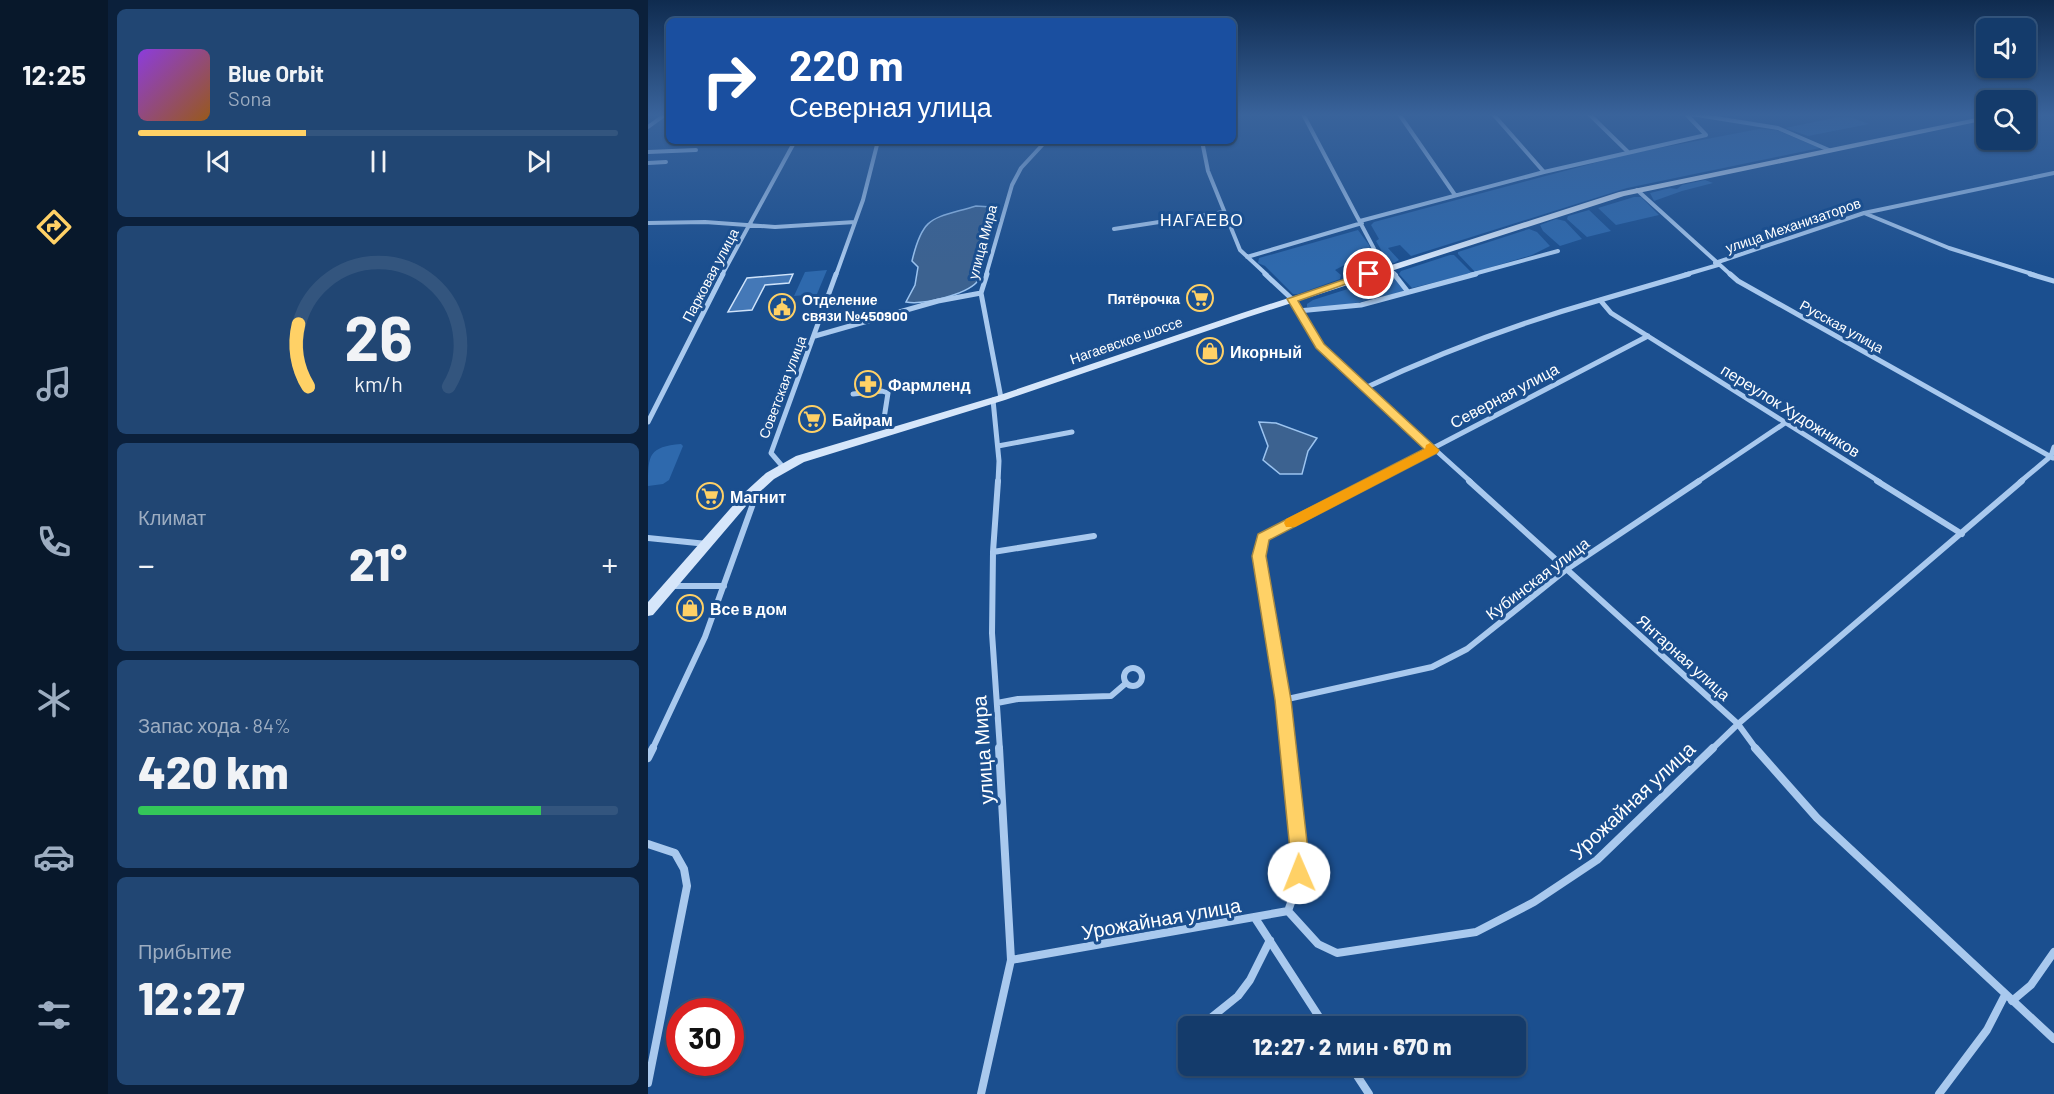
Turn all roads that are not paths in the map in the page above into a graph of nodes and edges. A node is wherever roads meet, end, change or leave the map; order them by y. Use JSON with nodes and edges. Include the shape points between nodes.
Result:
{"nodes":[{"id":1,"x":782,"y":165,"type":"edge"},
{"id":2,"x":873,"y":165,"type":"edge"},
{"id":3,"x":1024,"y":165,"type":"edge"},
{"id":4,"x":1207,"y":165,"type":"edge"},
{"id":5,"x":1330,"y":165,"type":"edge"},
{"id":6,"x":1434,"y":165,"type":"edge"},
{"id":7,"x":1538,"y":165,"type":"edge"},
{"id":8,"x":1573,"y":165,"type":"edge"},
{"id":9,"x":1757,"y":165,"type":"edge"},
{"id":10,"x":1544,"y":172,"type":"junction"},
{"id":11,"x":2054,"y":173,"type":"edge"},
{"id":12,"x":1637,"y":190,"type":"junction"},
{"id":13,"x":1455,"y":195,"type":"junction"},
{"id":14,"x":1224,"y":212,"type":"junction"},
{"id":15,"x":1864,"y":213,"type":"junction"},
{"id":16,"x":855,"y":222,"type":"junction"},
{"id":17,"x":1361,"y":222,"type":"junction"},
{"id":18,"x":648,"y":223,"type":"edge"},
{"id":19,"x":750,"y":224,"type":"junction"},
{"id":20,"x":1114,"y":229,"type":"dead end"},
{"id":21,"x":1558,"y":251,"type":"dead end"},
{"id":22,"x":1246,"y":256,"type":"junction"},
{"id":23,"x":1717,"y":264,"type":"junction"},
{"id":24,"x":1388,"y":268,"type":"junction"},
{"id":25,"x":2054,"y":281,"type":"edge"},
{"id":26,"x":1408,"y":292,"type":"junction"},
{"id":27,"x":981,"y":293,"type":"junction"},
{"id":28,"x":1292,"y":299,"type":"junction"},
{"id":29,"x":1600,"y":300,"type":"junction"},
{"id":30,"x":1298,"y":311,"type":"junction"},
{"id":31,"x":815,"y":336,"type":"junction"},
{"id":32,"x":1648,"y":336,"type":"junction"},
{"id":33,"x":1365,"y":388,"type":"junction"},
{"id":34,"x":853,"y":394,"type":"dead end"},
{"id":35,"x":997,"y":399,"type":"junction"},
{"id":36,"x":648,"y":422,"type":"edge"},
{"id":37,"x":1785,"y":423,"type":"junction"},
{"id":38,"x":894,"y":430,"type":"junction"},
{"id":39,"x":1072,"y":432,"type":"dead end"},
{"id":40,"x":998,"y":446,"type":"junction"},
{"id":41,"x":2054,"y":447,"type":"edge"},
{"id":42,"x":1433,"y":450,"type":"junction"},
{"id":43,"x":2052,"y":457,"type":"edge"},
{"id":44,"x":783,"y":467,"type":"junction"},
{"id":45,"x":760,"y":485,"type":"junction"},
{"id":46,"x":1962,"y":534,"type":"junction"},
{"id":47,"x":1094,"y":536,"type":"dead end"},
{"id":48,"x":649,"y":539,"type":"edge"},
{"id":49,"x":708,"y":544,"type":"junction"},
{"id":50,"x":993,"y":552,"type":"junction"},
{"id":51,"x":1567,"y":569,"type":"junction"},
{"id":52,"x":671,"y":586,"type":"junction"},
{"id":53,"x":724,"y":586,"type":"junction"},
{"id":54,"x":648,"y":611,"type":"edge"},
{"id":55,"x":1125,"y":684,"type":"dead end"},
{"id":56,"x":1283,"y":700,"type":"junction"},
{"id":57,"x":997,"y":703,"type":"junction"},
{"id":58,"x":1738,"y":724,"type":"junction"},
{"id":59,"x":648,"y":758,"type":"edge"},
{"id":60,"x":648,"y":844,"type":"edge"},
{"id":61,"x":1288,"y":911,"type":"junction"},
{"id":62,"x":1255,"y":918,"type":"junction"},
{"id":63,"x":1270,"y":940,"type":"junction"},
{"id":64,"x":2054,"y":952,"type":"edge"},
{"id":65,"x":1011,"y":960,"type":"junction"},
{"id":66,"x":2009,"y":998,"type":"junction"},
{"id":67,"x":1212,"y":1016,"type":"edge"},
{"id":68,"x":1319,"y":1016,"type":"edge"},
{"id":69,"x":2054,"y":1040,"type":"edge"},
{"id":70,"x":1357,"y":1076,"type":"edge"},
{"id":71,"x":648,"y":1083,"type":"edge"},
{"id":72,"x":981,"y":1094,"type":"edge"},
{"id":73,"x":1369,"y":1094,"type":"edge"},
{"id":74,"x":1939,"y":1094,"type":"edge"}],
"edges":[{"from":1,"to":19,"type":"street","name":"Парковая улица"},
{"from":2,"to":16,"type":"street","name":"Советская улица"},
{"from":3,"to":27,"type":"street","name":"улица Мира","via":[[1012,185]]},
{"from":4,"to":14,"type":"street"},
{"from":5,"to":17,"type":"street"},
{"from":6,"to":13,"type":"street"},
{"from":7,"to":10,"type":"street"},
{"from":8,"to":10,"type":"street"},
{"from":9,"to":12,"type":"street","name":"Нагаевское шоссе"},
{"from":10,"to":13,"type":"street"},
{"from":11,"to":15,"type":"street","name":"улица Механизаторов"},
{"from":12,"to":23,"type":"street","name":"Русская улица"},
{"from":12,"to":24,"type":"street","name":"Нагаевское шоссе"},
{"from":13,"to":17,"type":"street"},
{"from":14,"to":20,"type":"street"},
{"from":14,"to":22,"type":"street"},
{"from":15,"to":23,"type":"street","name":"улица Механизаторов"},
{"from":15,"to":25,"type":"street","via":[[1949,248]]},
{"from":16,"to":19,"type":"street"},
{"from":16,"to":31,"type":"street","name":"Советская улица"},
{"from":17,"to":22,"type":"street"},
{"from":17,"to":24,"type":"street"},
{"from":18,"to":19,"type":"street"},
{"from":19,"to":36,"type":"street","name":"Парковая улица"},
{"from":21,"to":26,"type":"street"},
{"from":22,"to":28,"type":"street"},
{"from":23,"to":29,"type":"street","name":"улица Механизаторов"},
{"from":23,"to":43,"type":"street","name":"Русская улица","via":[[1738,282]]},
{"from":24,"to":26,"type":"street"},
{"from":24,"to":28,"type":"street","name":"Нагаевское шоссе"},
{"from":26,"to":30,"type":"street","via":[[1347,308]]},
{"from":27,"to":31,"type":"street","via":[[938,301]]},
{"from":27,"to":35,"type":"street","name":"улица Мира","via":[[999,378]]},
{"from":28,"to":30,"type":"street","name":"Янтарная улица"},
{"from":28,"to":35,"type":"street","name":"Нагаевское шоссе"},
{"from":29,"to":32,"type":"street","name":"переулок Художников"},
{"from":29,"to":33,"type":"street","name":"улица Механизаторов","via":[[1537,318],[1431,357]]},
{"from":30,"to":33,"type":"street","name":"Янтарная улица","via":[[1320,346]]},
{"from":31,"to":44,"type":"street","name":"Советская улица","via":[[771,453]]},
{"from":32,"to":37,"type":"street","name":"переулок Художников"},
{"from":32,"to":42,"type":"street","name":"Северная улица"},
{"from":33,"to":42,"type":"street","name":"Янтарная улица"},
{"from":34,"to":38,"type":"street","via":[[888,393],[883,425]]},
{"from":35,"to":38,"type":"street","name":"Нагаевское шоссе"},
{"from":35,"to":40,"type":"street","name":"улица Мира"},
{"from":37,"to":46,"type":"street","name":"переулок Художников"},
{"from":37,"to":51,"type":"street","name":"Кубинская улица"},
{"from":38,"to":44,"type":"street","name":"Нагаевское шоссе"},
{"from":39,"to":40,"type":"street"},
{"from":40,"to":50,"type":"street","name":"улица Мира"},
{"from":41,"to":43,"type":"street","name":"Урожайная улица"},
{"from":42,"to":51,"type":"street","name":"Янтарная улица"},
{"from":42,"to":56,"type":"street","name":"Северная улица","via":[[1263,537],[1259,556]]},
{"from":43,"to":46,"type":"street","name":"Урожайная улица"},
{"from":44,"to":45,"type":"street","name":"Нагаевское шоссе"},
{"from":45,"to":49,"type":"street","name":"Нагаевское шоссе"},
{"from":45,"to":53,"type":"street"},
{"from":46,"to":58,"type":"street","name":"Урожайная улица"},
{"from":47,"to":50,"type":"street"},
{"from":48,"to":49,"type":"street"},
{"from":49,"to":52,"type":"street","name":"Нагаевское шоссе"},
{"from":50,"to":57,"type":"street","name":"улица Мира","via":[[993,680]]},
{"from":51,"to":56,"type":"street","name":"Кубинская улица","via":[[1467,649],[1432,667]]},
{"from":51,"to":58,"type":"street","name":"Янтарная улица"},
{"from":52,"to":53,"type":"street"},
{"from":52,"to":54,"type":"street","name":"Нагаевское шоссе"},
{"from":53,"to":59,"type":"street","via":[[705,637]]},
{"from":55,"to":57,"type":"street","via":[[1111,696]]},
{"from":56,"to":61,"type":"street","name":"Северная улица","via":[[1300,860],[1297,886]]},
{"from":57,"to":65,"type":"street","name":"улица Мира"},
{"from":58,"to":61,"type":"street","name":"Урожайная улица","via":[[1597,860],[1534,902],[1476,932],[1337,953],[1318,944]]},
{"from":58,"to":66,"type":"street","name":"Янтарная улица","via":[[1816,818]]},
{"from":60,"to":71,"type":"street","via":[[675,854],[684,869],[687,886]]},
{"from":61,"to":62,"type":"street","name":"Урожайная улица"},
{"from":62,"to":63,"type":"street"},
{"from":62,"to":65,"type":"street","name":"Урожайная улица"},
{"from":63,"to":67,"type":"street","via":[[1238,996]]},
{"from":63,"to":68,"type":"street"},
{"from":64,"to":66,"type":"street","via":[[2031,985]]},
{"from":65,"to":72,"type":"street","name":"улица Мира"},
{"from":66,"to":69,"type":"street","name":"Янтарная улица"},
{"from":66,"to":74,"type":"street"},
{"from":70,"to":73,"type":"street"}]}
